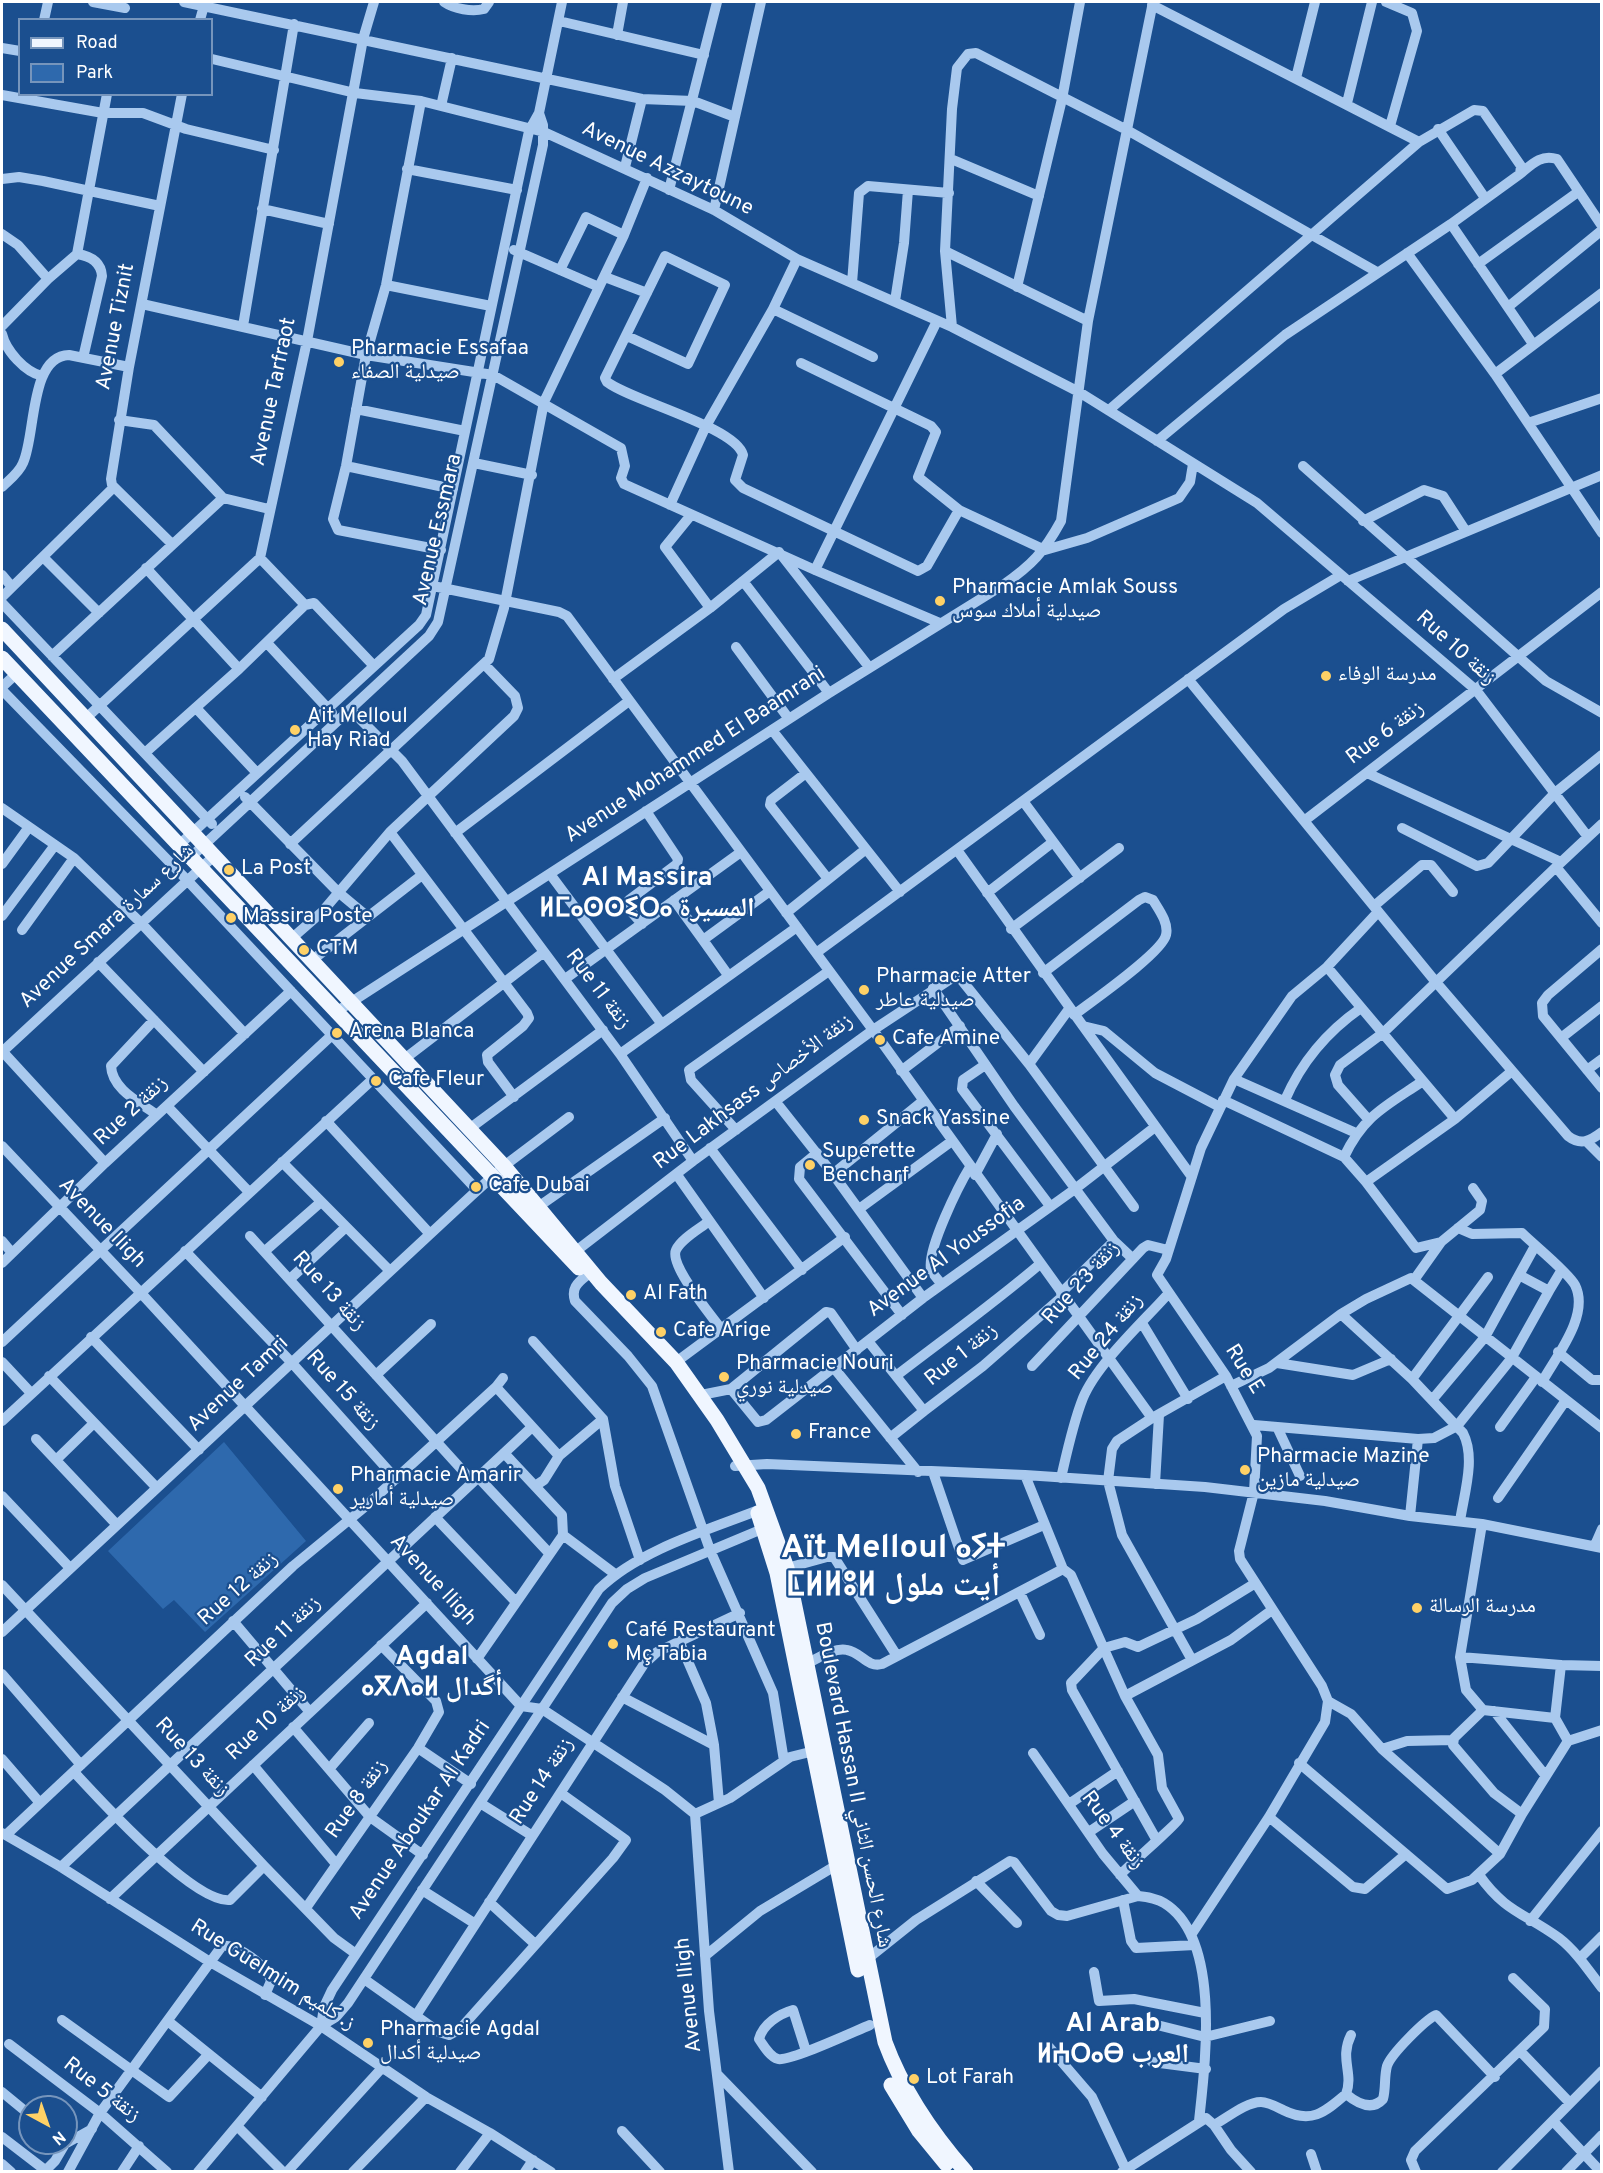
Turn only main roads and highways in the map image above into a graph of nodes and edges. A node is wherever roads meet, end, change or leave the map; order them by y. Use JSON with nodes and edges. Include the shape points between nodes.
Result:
{"nodes":[{"id":1,"x":2,"y":630,"type":"edge"},
{"id":2,"x":2,"y":658,"type":"edge"},
{"id":3,"x":364,"y":1018,"type":"junction"},
{"id":4,"x":352,"y":1029,"type":"junction"},
{"id":5,"x":740,"y":1465,"type":"junction"},
{"id":6,"x":768,"y":1527,"type":"junction"},
{"id":7,"x":819,"y":1750,"type":"junction"},
{"id":8,"x":841,"y":1863,"type":"junction"},
{"id":9,"x":953,"y":2172,"type":"edge"},
{"id":10,"x":966,"y":2172,"type":"edge"}],
"edges":[{"from":1,"to":3,"type":"main road","name":"Boulevard Hassan II شارع الحسن الثاني"},
{"from":2,"to":4,"type":"main road","name":"Boulevard Hassan II شارع الحسن الثاني"},
{"from":3,"to":4,"type":"main road"},
{"from":3,"to":5,"type":"main road","name":"Boulevard Hassan II شارع الحسن الثاني","via":[[504,1166],[601,1283],[676,1362],[701,1395]]},
{"from":4,"to":5,"type":"main road","name":"Boulevard Hassan II شارع الحسن الثاني","via":[[675,1373]]},
{"from":5,"to":6,"type":"main road","name":"Boulevard Hassan II شارع الحسن الثاني"},
{"from":6,"to":7,"type":"main road","name":"Boulevard Hassan II شارع الحسن الثاني"},
{"from":6,"to":7,"type":"main road","name":"Boulevard Hassan II شارع الحسن الثاني","via":[[787,1568]]},
{"from":7,"to":8,"type":"main road","name":"Boulevard Hassan II شارع الحسن الثاني"},
{"from":8,"to":9,"type":"main road","name":"Boulevard Hassan II شارع الحسن الثاني","via":[[870,2025],[895,2092],[928,2144]]},
{"from":8,"to":10,"type":"main road","name":"Boulevard Hassan II شارع الحسن الثاني","via":[[885,2042],[899,2077],[927,2123]]}]}
